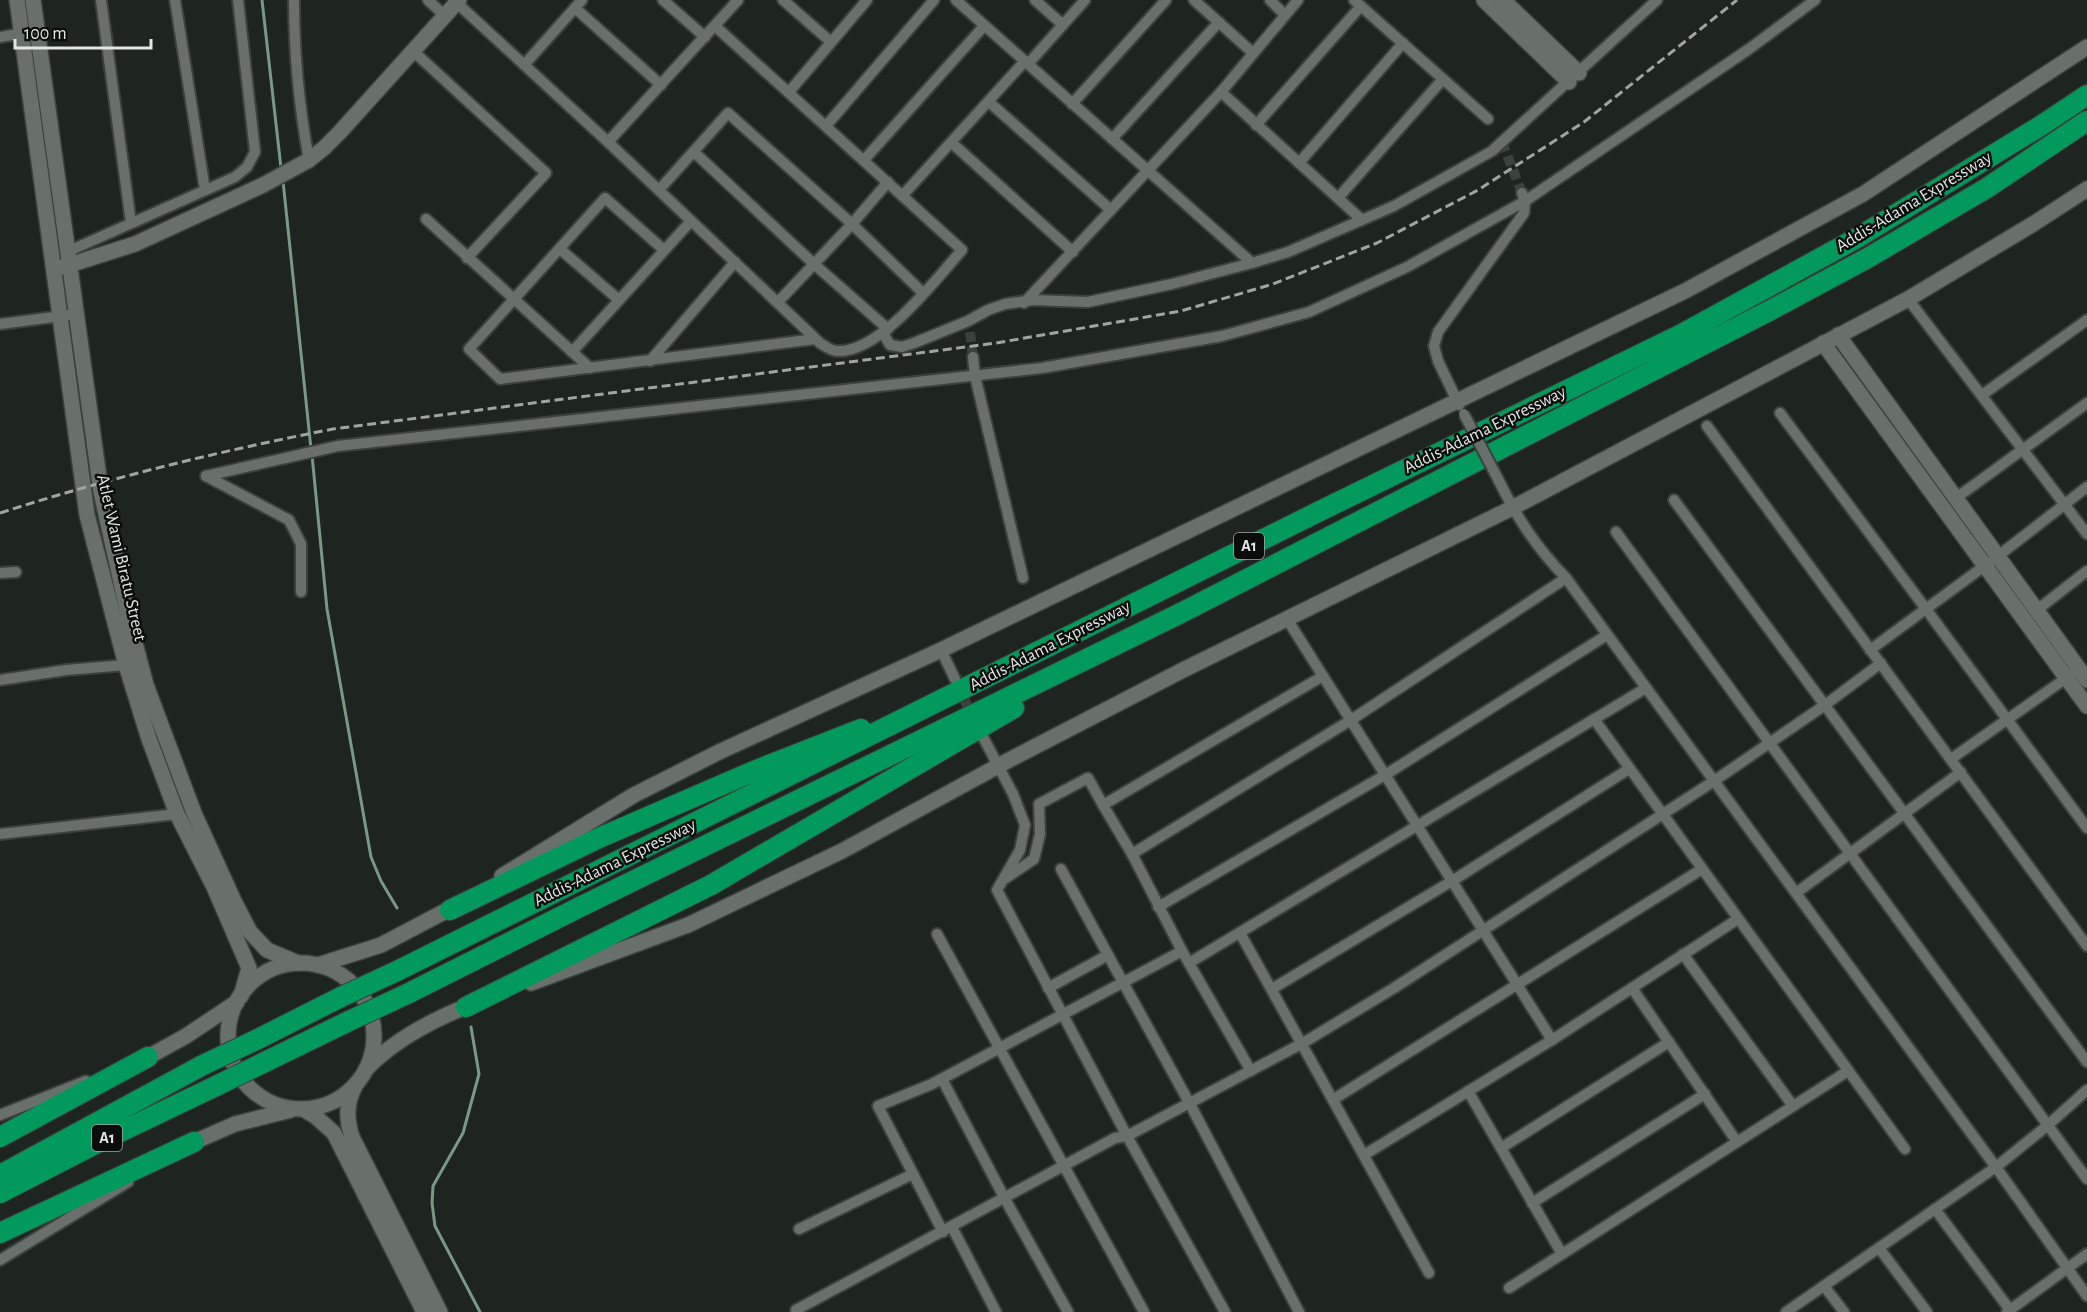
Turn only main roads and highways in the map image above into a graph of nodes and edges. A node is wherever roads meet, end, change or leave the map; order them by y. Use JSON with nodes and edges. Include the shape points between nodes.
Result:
{"nodes":[{"id":1,"x":2087,"y":95,"type":"edge"},
{"id":2,"x":2087,"y":121,"type":"edge"},
{"id":3,"x":1121,"y":642,"type":"junction"},
{"id":4,"x":980,"y":681,"type":"junction"},
{"id":5,"x":450,"y":910,"type":"road end"},
{"id":6,"x":466,"y":1007,"type":"road end"},
{"id":7,"x":148,"y":1057,"type":"road end"},
{"id":8,"x":0,"y":1137,"type":"edge"},
{"id":9,"x":194,"y":1142,"type":"road end"},
{"id":10,"x":0,"y":1174,"type":"edge"},
{"id":11,"x":0,"y":1193,"type":"edge"},
{"id":12,"x":0,"y":1233,"type":"edge"}],
"edges":[{"from":1,"to":4,"type":"highway","name":"Addis-Adama Expressway","number":"A1","via":[[1857,238],[1682,334]]},
{"from":2,"to":3,"type":"highway","name":"Addis-Adama Expressway","number":"A1","via":[[1987,188],[1846,269]]},
{"from":3,"to":6,"type":"highway","via":[[711,885]]},
{"from":3,"to":11,"type":"highway","name":"Addis-Adama Expressway","number":"A1","bridge":true},
{"from":4,"to":5,"type":"highway","via":[[723,784]]},
{"from":4,"to":10,"type":"highway","name":"Addis-Adama Expressway","number":"A1","bridge":true,"via":[[203,1065]]},
{"from":7,"to":8,"type":"highway"},
{"from":9,"to":12,"type":"highway"}]}
